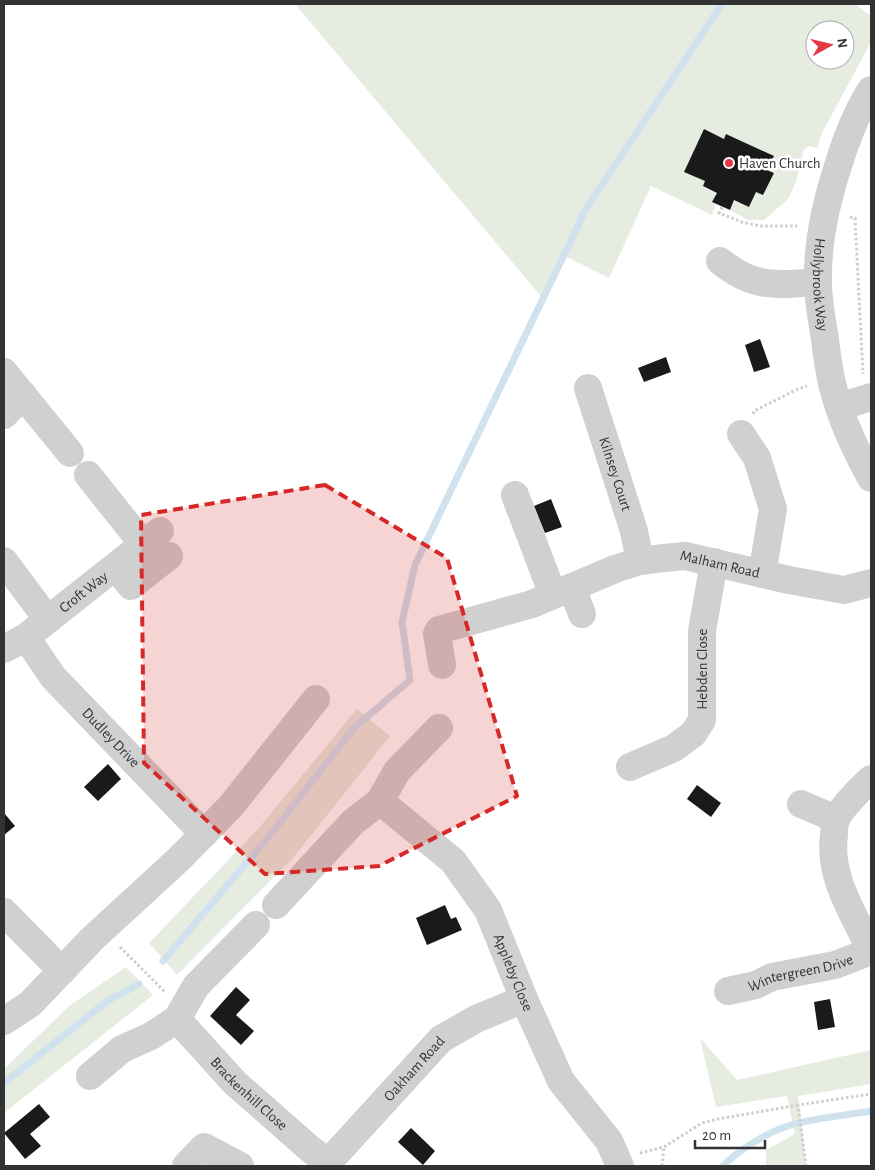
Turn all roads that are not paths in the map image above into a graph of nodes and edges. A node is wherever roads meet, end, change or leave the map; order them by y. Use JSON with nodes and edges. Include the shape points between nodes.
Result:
{"nodes":[{"id":1,"x":871,"y":90,"type":"edge"},
{"id":2,"x":720,"y":261,"type":"dead end"},
{"id":3,"x":818,"y":282,"type":"junction"},
{"id":4,"x":4,"y":372,"type":"edge"},
{"id":5,"x":588,"y":388,"type":"dead end"},
{"id":6,"x":23,"y":395,"type":"junction"},
{"id":7,"x":858,"y":401,"type":"edge"},
{"id":8,"x":4,"y":415,"type":"edge"},
{"id":9,"x":741,"y":434,"type":"road end"},
{"id":10,"x":70,"y":452,"type":"dead end"},
{"id":11,"x":88,"y":474,"type":"dead end"},
{"id":12,"x":871,"y":478,"type":"edge"},
{"id":13,"x":514,"y":495,"type":"dead end"},
{"id":14,"x":4,"y":561,"type":"edge"},
{"id":15,"x":640,"y":561,"type":"junction"},
{"id":16,"x":714,"y":562,"type":"junction"},
{"id":17,"x":762,"y":574,"type":"junction"},
{"id":18,"x":871,"y":583,"type":"edge"},
{"id":19,"x":552,"y":595,"type":"junction"},
{"id":20,"x":582,"y":614,"type":"dead end"},
{"id":21,"x":48,"y":620,"type":"junction"},
{"id":22,"x":15,"y":643,"type":"edge"},
{"id":23,"x":442,"y":665,"type":"dead end"},
{"id":24,"x":316,"y":699,"type":"dead end"},
{"id":25,"x":439,"y":728,"type":"dead end"},
{"id":26,"x":630,"y":767,"type":"dead end"},
{"id":27,"x":871,"y":779,"type":"edge"},
{"id":28,"x":380,"y":801,"type":"junction"},
{"id":29,"x":801,"y":804,"type":"dead end"},
{"id":30,"x":836,"y":819,"type":"junction"},
{"id":31,"x":204,"y":834,"type":"junction"},
{"id":32,"x":276,"y":905,"type":"dead end"},
{"id":33,"x":4,"y":912,"type":"edge"},
{"id":34,"x":256,"y":925,"type":"dead end"},
{"id":35,"x":871,"y":951,"type":"edge"},
{"id":36,"x":62,"y":971,"type":"junction"},
{"id":37,"x":728,"y":991,"type":"dead end"},
{"id":38,"x":524,"y":1000,"type":"junction"},
{"id":39,"x":186,"y":1005,"type":"junction"},
{"id":40,"x":4,"y":1020,"type":"edge"},
{"id":41,"x":90,"y":1076,"type":"dead end"},
{"id":42,"x":619,"y":1163,"type":"edge"},
{"id":43,"x":326,"y":1164,"type":"edge"},
{"id":44,"x":186,"y":1166,"type":"edge"},
{"id":45,"x":240,"y":1166,"type":"edge"}],
"edges":[{"from":1,"to":3,"type":"street","name":"Hollybrook Way","via":[[843,149],[825,219]]},
{"from":2,"to":3,"type":"street","via":[[730,270],[753,281],[775,285]]},
{"from":3,"to":7,"type":"street","name":"Hollybrook Way","via":[[832,380]]},
{"from":4,"to":6,"type":"street"},
{"from":5,"to":15,"type":"street","name":"Kilnsey Court","via":[[634,531]]},
{"from":6,"to":8,"type":"street"},
{"from":6,"to":10,"type":"street"},
{"from":7,"to":12,"type":"street","name":"Hollybrook Way","via":[[861,460]]},
{"from":9,"to":17,"type":"street","via":[[757,458],[773,508]]},
{"from":11,"to":21,"type":"street","name":"Croft Way","via":[[157,544],[123,576]]},
{"from":13,"to":19,"type":"street"},
{"from":14,"to":21,"type":"street"},
{"from":15,"to":16,"type":"street","name":"Malham Road","via":[[685,556]]},
{"from":15,"to":19,"type":"street","name":"Malham Road"},
{"from":16,"to":17,"type":"street","name":"Malham Road"},
{"from":16,"to":26,"type":"street","name":"Hebden Close","via":[[702,631],[702,720],[693,734],[674,748]]},
{"from":17,"to":18,"type":"street","name":"Malham Road","via":[[844,590]]},
{"from":19,"to":20,"type":"street"},
{"from":19,"to":23,"type":"street","name":"Malham Road","via":[[439,630]]},
{"from":21,"to":22,"type":"street","name":"Croft Way"},
{"from":22,"to":31,"type":"street","name":"Dudley Drive","via":[[53,677]]},
{"from":24,"to":31,"type":"street","via":[[231,806]]},
{"from":25,"to":28,"type":"street","via":[[397,771]]},
{"from":27,"to":30,"type":"street"},
{"from":28,"to":32,"type":"street","via":[[353,822]]},
{"from":28,"to":38,"type":"street","name":"Appleby Close","via":[[453,861],[488,910]]},
{"from":29,"to":30,"type":"street"},
{"from":30,"to":35,"type":"street","via":[[832,847],[842,894]]},
{"from":31,"to":36,"type":"street"},
{"from":33,"to":36,"type":"street"},
{"from":34,"to":39,"type":"street"},
{"from":35,"to":37,"type":"street","name":"Wintergreen Drive","via":[[834,965],[780,975]]},
{"from":36,"to":40,"type":"street","via":[[30,1004]]},
{"from":38,"to":42,"type":"street","name":"Appleby Close","via":[[561,1081],[609,1141]]},
{"from":38,"to":43,"type":"street","name":"Oakham Road","via":[[476,1019],[441,1039]]},
{"from":39,"to":41,"type":"street","via":[[152,1036],[122,1049]]},
{"from":39,"to":43,"type":"street","name":"Brackenhill Close","via":[[235,1084]]},
{"from":44,"to":45,"type":"street","via":[[204,1147]]}]}
